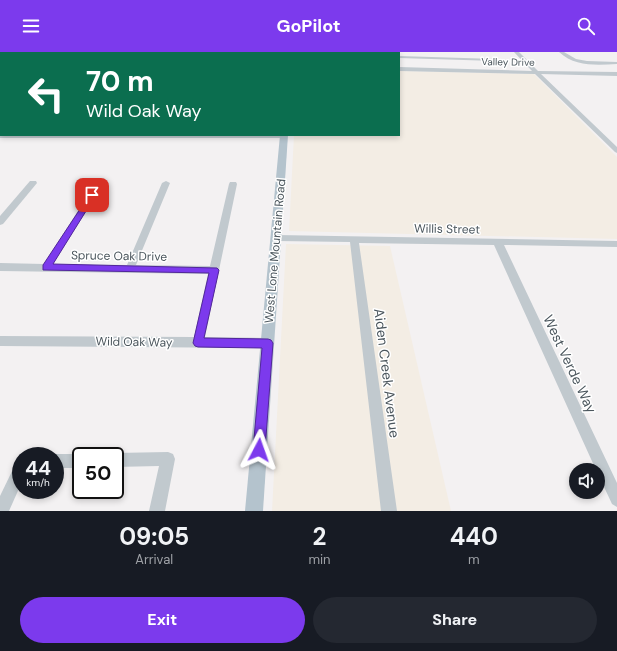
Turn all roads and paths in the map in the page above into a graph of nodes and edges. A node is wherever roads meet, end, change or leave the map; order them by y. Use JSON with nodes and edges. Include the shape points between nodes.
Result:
{"nodes":[{"id":1,"x":404,"y":52,"type":"edge"},
{"id":2,"x":447,"y":52,"type":"edge"},
{"id":3,"x":489,"y":52,"type":"edge"},
{"id":4,"x":516,"y":52,"type":"edge"},
{"id":5,"x":561,"y":52,"type":"edge"},
{"id":6,"x":400,"y":57,"type":"edge"},
{"id":7,"x":406,"y":57,"type":"junction"},
{"id":8,"x":451,"y":59,"type":"junction"},
{"id":9,"x":596,"y":63,"type":"junction"},
{"id":10,"x":617,"y":63,"type":"edge"},
{"id":11,"x":400,"y":69,"type":"edge"},
{"id":12,"x":410,"y":69,"type":"junction"},
{"id":13,"x":536,"y":72,"type":"junction"},
{"id":14,"x":608,"y":74,"type":"junction"},
{"id":15,"x":617,"y":74,"type":"edge"},
{"id":16,"x":284,"y":136,"type":"edge"},
{"id":17,"x":617,"y":152,"type":"edge"},
{"id":18,"x":33,"y":183,"type":"dead end"},
{"id":19,"x":100,"y":183,"type":"dead end"},
{"id":20,"x":166,"y":183,"type":"dead end"},
{"id":21,"x":233,"y":184,"type":"dead end"},
{"id":22,"x":0,"y":222,"type":"edge"},
{"id":23,"x":277,"y":238,"type":"junction"},
{"id":24,"x":354,"y":239,"type":"junction"},
{"id":25,"x":497,"y":241,"type":"junction"},
{"id":26,"x":617,"y":244,"type":"edge"},
{"id":27,"x":0,"y":267,"type":"edge"},
{"id":28,"x":46,"y":268,"type":"junction"},
{"id":29,"x":130,"y":269,"type":"junction"},
{"id":30,"x":214,"y":270,"type":"junction"},
{"id":31,"x":0,"y":341,"type":"edge"},
{"id":32,"x":198,"y":343,"type":"junction"},
{"id":33,"x":268,"y":343,"type":"junction"},
{"id":34,"x":124,"y":460,"type":"edge"},
{"id":35,"x":12,"y":487,"type":"edge"},
{"id":36,"x":617,"y":499,"type":"edge"},
{"id":37,"x":1,"y":511,"type":"edge"},
{"id":38,"x":156,"y":511,"type":"edge"},
{"id":39,"x":254,"y":511,"type":"edge"},
{"id":40,"x":389,"y":511,"type":"edge"}],
"edges":[{"from":1,"to":7,"type":"street"},
{"from":2,"to":8,"type":"street"},
{"from":3,"to":8,"type":"street","via":[[496,60]]},
{"from":4,"to":13,"type":"street"},
{"from":5,"to":9,"type":"street","via":[[575,61]]},
{"from":6,"to":7,"type":"street"},
{"from":7,"to":8,"type":"street"},
{"from":7,"to":12,"type":"street"},
{"from":9,"to":10,"type":"street"},
{"from":9,"to":14,"type":"street"},
{"from":11,"to":12,"type":"street","name":"Valley Drive"},
{"from":12,"to":13,"type":"street","name":"Valley Drive"},
{"from":13,"to":14,"type":"street","name":"Valley Drive"},
{"from":13,"to":17,"type":"street"},
{"from":14,"to":15,"type":"street","name":"Valley Drive"},
{"from":16,"to":23,"type":"main road","name":"West Lone Mountain Road"},
{"from":18,"to":22,"type":"street"},
{"from":19,"to":28,"type":"street"},
{"from":20,"to":29,"type":"street"},
{"from":21,"to":30,"type":"street"},
{"from":23,"to":24,"type":"street","name":"Willis Street"},
{"from":23,"to":33,"type":"main road","name":"West Lone Mountain Road"},
{"from":24,"to":25,"type":"street","name":"Willis Street"},
{"from":24,"to":40,"type":"street","name":"Aiden Creek Avenue"},
{"from":25,"to":26,"type":"street","name":"Willis Street"},
{"from":25,"to":36,"type":"street","name":"West Verde Way"},
{"from":27,"to":28,"type":"street","name":"Spruce Oak Drive"},
{"from":28,"to":29,"type":"street","name":"Spruce Oak Drive"},
{"from":29,"to":30,"type":"street","name":"Spruce Oak Drive"},
{"from":30,"to":32,"type":"street"},
{"from":31,"to":32,"type":"street","name":"Wild Oak Way"},
{"from":32,"to":33,"type":"street","name":"Wild Oak Way"},
{"from":33,"to":39,"type":"main road","name":"West Lone Mountain Road"},
{"from":34,"to":38,"type":"street","via":[[168,459]]},
{"from":35,"to":37,"type":"street"}]}
